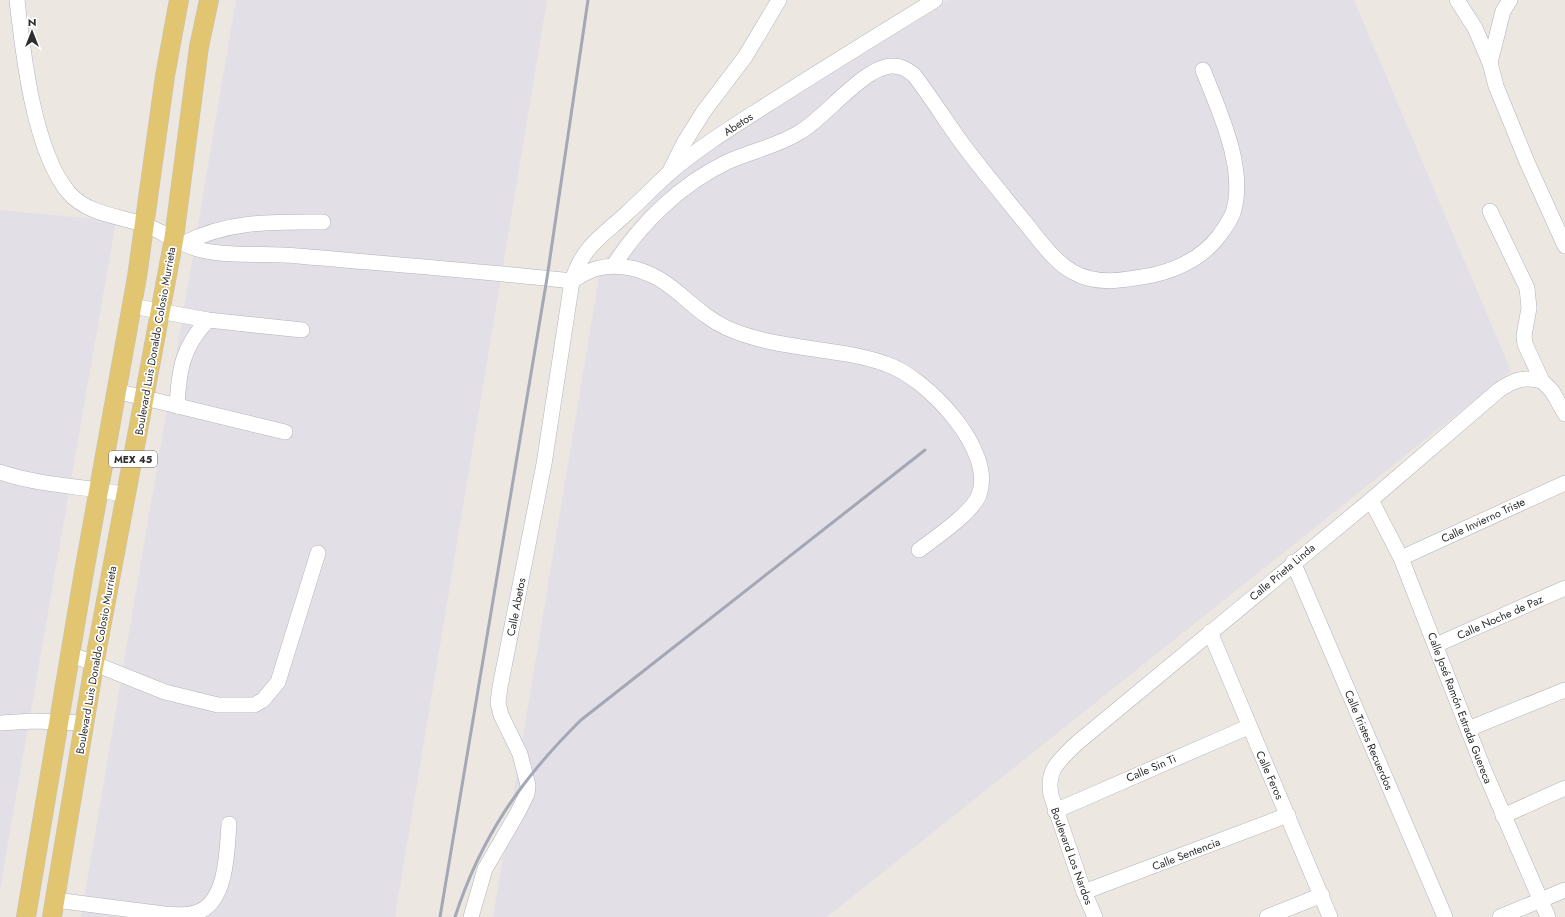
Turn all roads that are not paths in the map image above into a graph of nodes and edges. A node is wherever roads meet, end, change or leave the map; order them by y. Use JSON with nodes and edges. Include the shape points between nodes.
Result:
{"nodes":[{"id":1,"x":17,"y":0,"type":"edge"},
{"id":2,"x":179,"y":0,"type":"edge"},
{"id":3,"x":209,"y":0,"type":"edge"},
{"id":4,"x":779,"y":0,"type":"edge"},
{"id":5,"x":935,"y":0,"type":"edge"},
{"id":6,"x":1457,"y":0,"type":"edge"},
{"id":7,"x":1510,"y":0,"type":"edge"},
{"id":8,"x":1490,"y":63,"type":"junction"},
{"id":9,"x":1203,"y":70,"type":"dead end"},
{"id":10,"x":669,"y":174,"type":"junction"},
{"id":11,"x":1490,"y":211,"type":"dead end"},
{"id":12,"x":323,"y":222,"type":"dead end"},
{"id":13,"x":146,"y":225,"type":"junction"},
{"id":14,"x":179,"y":241,"type":"junction"},
{"id":15,"x":1565,"y":246,"type":"edge"},
{"id":16,"x":614,"y":265,"type":"junction"},
{"id":17,"x":572,"y":280,"type":"junction"},
{"id":18,"x":132,"y":306,"type":"junction"},
{"id":19,"x":160,"y":312,"type":"junction"},
{"id":20,"x":208,"y":320,"type":"junction"},
{"id":21,"x":302,"y":330,"type":"dead end"},
{"id":22,"x":1542,"y":381,"type":"junction"},
{"id":23,"x":116,"y":391,"type":"junction"},
{"id":24,"x":144,"y":398,"type":"junction"},
{"id":25,"x":177,"y":406,"type":"junction"},
{"id":26,"x":1565,"y":414,"type":"edge"},
{"id":27,"x":285,"y":432,"type":"dead end"},
{"id":28,"x":0,"y":472,"type":"edge"},
{"id":29,"x":15,"y":477,"type":"junction"},
{"id":30,"x":1565,"y":483,"type":"edge"},
{"id":31,"x":0,"y":486,"type":"edge"},
{"id":32,"x":99,"y":489,"type":"junction"},
{"id":33,"x":127,"y":495,"type":"junction"},
{"id":34,"x":1370,"y":500,"type":"junction"},
{"id":35,"x":919,"y":550,"type":"dead end"},
{"id":36,"x":318,"y":553,"type":"dead end"},
{"id":37,"x":1401,"y":558,"type":"junction"},
{"id":38,"x":1293,"y":562,"type":"junction"},
{"id":39,"x":1565,"y":588,"type":"edge"},
{"id":40,"x":1210,"y":632,"type":"junction"},
{"id":41,"x":1436,"y":645,"type":"junction"},
{"id":42,"x":70,"y":654,"type":"junction"},
{"id":43,"x":94,"y":665,"type":"junction"},
{"id":44,"x":1565,"y":690,"type":"edge"},
{"id":45,"x":58,"y":721,"type":"junction"},
{"id":46,"x":0,"y":723,"type":"edge"},
{"id":47,"x":84,"y":723,"type":"junction"},
{"id":48,"x":1248,"y":727,"type":"junction"},
{"id":49,"x":1468,"y":729,"type":"junction"},
{"id":50,"x":1565,"y":788,"type":"edge"},
{"id":51,"x":1051,"y":795,"type":"joint"},
{"id":52,"x":1055,"y":811,"type":"junction"},
{"id":53,"x":1288,"y":815,"type":"junction"},
{"id":54,"x":1503,"y":816,"type":"junction"},
{"id":55,"x":229,"y":824,"type":"dead end"},
{"id":56,"x":1565,"y":890,"type":"edge"},
{"id":57,"x":1084,"y":892,"type":"junction"},
{"id":58,"x":1322,"y":895,"type":"junction"},
{"id":59,"x":1540,"y":901,"type":"junction"},
{"id":60,"x":54,"y":908,"type":"edge"},
{"id":61,"x":26,"y":917,"type":"edge"},
{"id":62,"x":472,"y":917,"type":"edge"},
{"id":63,"x":1095,"y":917,"type":"edge"},
{"id":64,"x":1268,"y":917,"type":"edge"},
{"id":65,"x":1330,"y":917,"type":"edge"},
{"id":66,"x":1445,"y":917,"type":"edge"},
{"id":67,"x":1500,"y":917,"type":"edge"},
{"id":68,"x":1548,"y":917,"type":"edge"}],
"edges":[{"from":1,"to":13,"type":"street","via":[[35,111],[45,149],[58,180],[80,204]]},
{"from":2,"to":13,"type":"main road","number":"MEX 45","via":[[165,76]]},
{"from":3,"to":14,"type":"main road","name":"Boulevard Luis Donaldo Colosio Murrieta","number":"MEX 45","via":[[200,47]]},
{"from":4,"to":10,"type":"street","via":[[745,58],[696,124]]},
{"from":5,"to":10,"type":"street","name":"Abetos","via":[[723,134]]},
{"from":6,"to":8,"type":"street","via":[[1475,28]]},
{"from":7,"to":8,"type":"street","via":[[1501,18]]},
{"from":8,"to":15,"type":"street","via":[[1496,86],[1527,162]]},
{"from":9,"to":16,"type":"street","via":[[1226,131],[1234,162],[1236,185],[1233,213],[1213,244],[1187,264],[1166,272],[1110,281],[1094,280],[1072,272],[1057,260],[987,176],[914,75],[903,67],[891,66],[862,79],[816,122],[800,133],[728,162],[692,183],[628,244]]},
{"from":10,"to":17,"type":"street","name":"Abetos","via":[[588,248],[577,264]]},
{"from":11,"to":22,"type":"street","via":[[1527,288],[1529,308],[1525,344]]},
{"from":12,"to":14,"type":"street","via":[[248,223]]},
{"from":13,"to":14,"type":"street"},
{"from":13,"to":18,"type":"main road","number":"MEX 45"},
{"from":14,"to":17,"type":"street","via":[[201,250],[289,255]]},
{"from":14,"to":19,"type":"main road","name":"Boulevard Luis Donaldo Colosio Murrieta","number":"MEX 45"},
{"from":16,"to":17,"type":"street","via":[[596,267]]},
{"from":16,"to":35,"type":"street","via":[[644,270],[656,275],[710,318],[727,328],[778,344],[855,356],[887,364],[903,371],[922,385],[961,426],[981,472],[979,496],[971,507]]},
{"from":17,"to":62,"type":"street","name":"Calle Abetos","via":[[544,464],[498,703],[520,754],[528,785],[527,794],[485,870]]},
{"from":18,"to":19,"type":"street"},
{"from":18,"to":23,"type":"main road","number":"MEX 45"},
{"from":19,"to":20,"type":"street"},
{"from":19,"to":24,"type":"main road","name":"Boulevard Luis Donaldo Colosio Murrieta","number":"MEX 45"},
{"from":20,"to":21,"type":"street"},
{"from":20,"to":25,"type":"street","via":[[196,332],[186,349]]},
{"from":22,"to":26,"type":"street","via":[[1552,391]]},
{"from":22,"to":34,"type":"street","name":"Calle Prieta Linda","via":[[1522,378],[1499,390]]},
{"from":23,"to":24,"type":"street"},
{"from":23,"to":32,"type":"main road","number":"MEX 45"},
{"from":24,"to":25,"type":"street"},
{"from":24,"to":33,"type":"main road","name":"Boulevard Luis Donaldo Colosio Murrieta","number":"MEX 45"},
{"from":25,"to":27,"type":"street"},
{"from":28,"to":29,"type":"street"},
{"from":29,"to":31,"type":"street"},
{"from":29,"to":32,"type":"street"},
{"from":30,"to":37,"type":"street","name":"Calle Invierno Triste"},
{"from":32,"to":33,"type":"street"},
{"from":32,"to":42,"type":"main road","number":"MEX 45"},
{"from":33,"to":43,"type":"main road","name":"Boulevard Luis Donaldo Colosio Murrieta","number":"MEX 45"},
{"from":34,"to":37,"type":"street","name":"Calle José Ramón Estrada Guereca"},
{"from":34,"to":38,"type":"street","name":"Calle Prieta Linda"},
{"from":36,"to":43,"type":"street","via":[[278,682],[263,700],[254,705],[218,705],[165,692]]},
{"from":37,"to":41,"type":"street","name":"Calle José Ramón Estrada Guereca"},
{"from":38,"to":40,"type":"street","name":"Calle Prieta Linda"},
{"from":38,"to":66,"type":"street","name":"Calle Tristes Recuerdos"},
{"from":39,"to":41,"type":"street","name":"Calle Noche de Paz"},
{"from":40,"to":48,"type":"street","name":"Calle Feros"},
{"from":40,"to":51,"type":"street","name":"Calle Prieta Linda","via":[[1061,759],[1049,778]]},
{"from":41,"to":49,"type":"street","name":"Calle José Ramón Estrada Guereca"},
{"from":42,"to":43,"type":"street"},
{"from":42,"to":45,"type":"main road","number":"MEX 45"},
{"from":43,"to":47,"type":"main road","name":"Boulevard Luis Donaldo Colosio Murrieta","number":"MEX 45"},
{"from":44,"to":49,"type":"street"},
{"from":45,"to":46,"type":"street"},
{"from":45,"to":47,"type":"street"},
{"from":45,"to":61,"type":"main road","number":"MEX 45"},
{"from":47,"to":60,"type":"main road","name":"Boulevard Luis Donaldo Colosio Murrieta","number":"MEX 45"},
{"from":48,"to":52,"type":"street","name":"Calle Sin Ti"},
{"from":48,"to":53,"type":"street","name":"Calle Feros"},
{"from":49,"to":54,"type":"street","name":"Calle José Ramón Estrada Guereca"},
{"from":50,"to":54,"type":"street"},
{"from":51,"to":52,"type":"street","name":"Boulevard Los Nardos"},
{"from":52,"to":57,"type":"street","name":"Boulevard Los Nardos"},
{"from":53,"to":57,"type":"street","name":"Calle Sentencia"},
{"from":53,"to":58,"type":"street","name":"Calle Feros"},
{"from":54,"to":59,"type":"street","name":"Calle José Ramón Estrada Guereca"},
{"from":55,"to":60,"type":"street","via":[[226,858],[218,893],[200,912],[177,915]]},
{"from":56,"to":59,"type":"street"},
{"from":57,"to":63,"type":"street","name":"Boulevard Los Nardos"},
{"from":58,"to":64,"type":"street"},
{"from":58,"to":65,"type":"street","name":"Calle Feros"},
{"from":59,"to":67,"type":"street"},
{"from":59,"to":68,"type":"street","name":"Calle José Ramón Estrada Guereca"}]}
